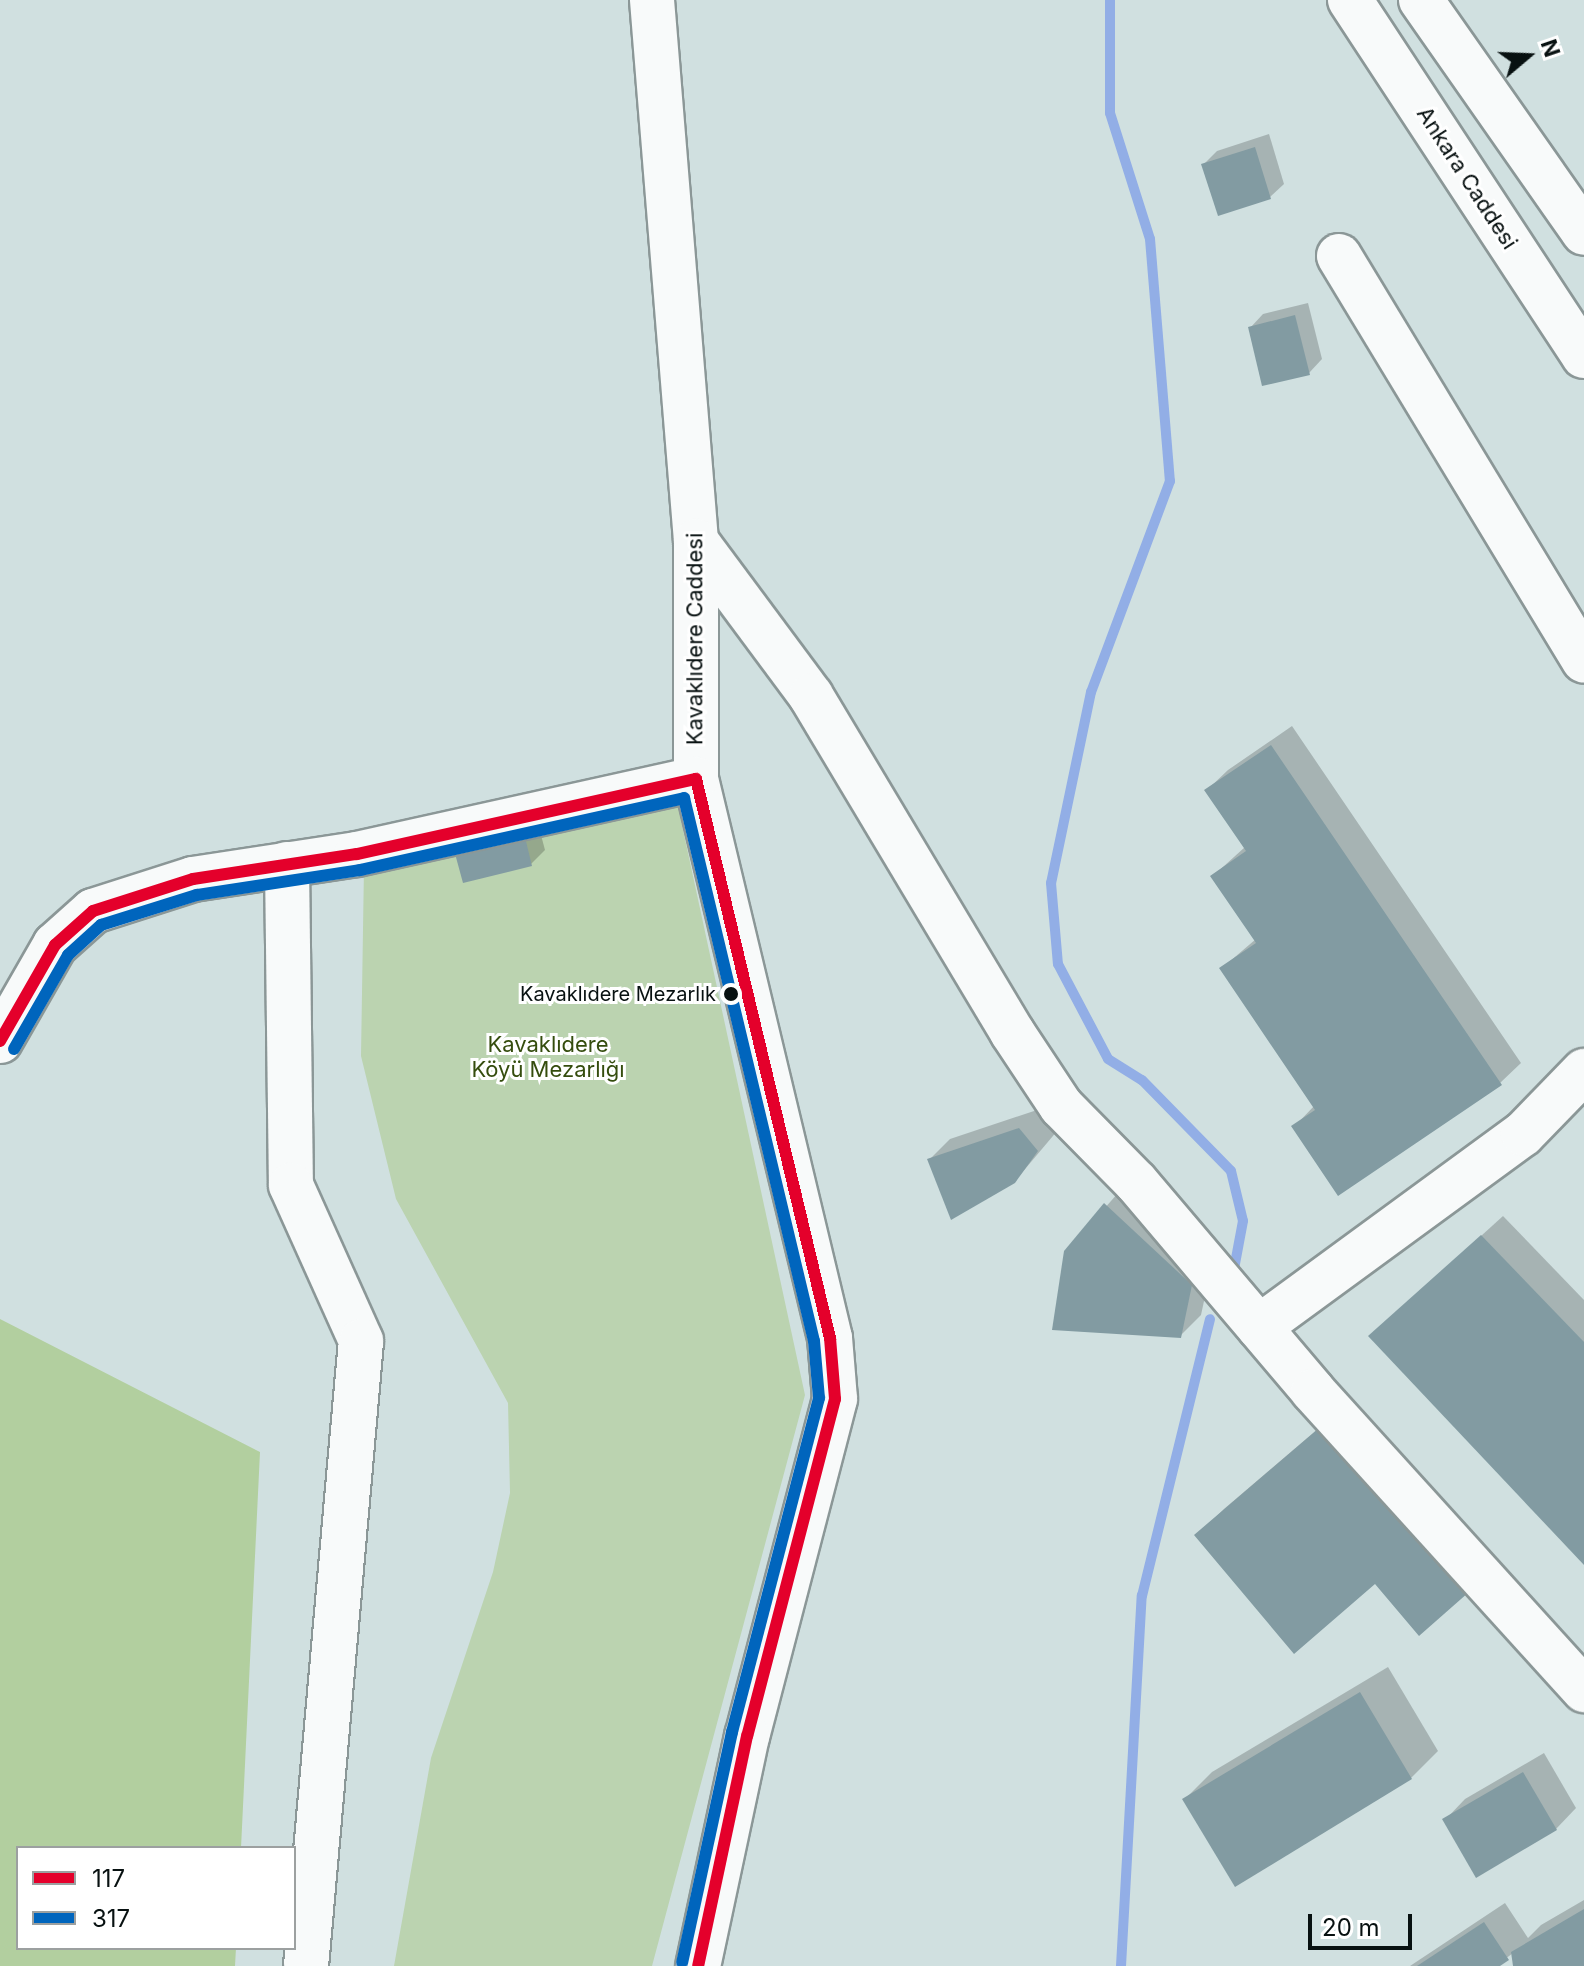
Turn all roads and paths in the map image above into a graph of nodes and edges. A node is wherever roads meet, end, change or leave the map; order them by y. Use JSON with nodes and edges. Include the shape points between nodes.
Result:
{"nodes":[{"id":1,"x":652,"y":0,"type":"edge"},
{"id":2,"x":1350,"y":0,"type":"edge"},
{"id":3,"x":1421,"y":0,"type":"edge"},
{"id":4,"x":1584,"y":233,"type":"edge"},
{"id":5,"x":1339,"y":256,"type":"dead end"},
{"id":6,"x":1584,"y":356,"type":"edge"},
{"id":7,"x":696,"y":541,"type":"junction"},
{"id":8,"x":1584,"y":661,"type":"edge"},
{"id":9,"x":696,"y":779,"type":"junction"},
{"id":10,"x":287,"y":864,"type":"junction"},
{"id":11,"x":0,"y":1041,"type":"edge"},
{"id":12,"x":1584,"y":1071,"type":"edge"},
{"id":13,"x":1259,"y":1327,"type":"junction"},
{"id":14,"x":1584,"y":1690,"type":"edge"},
{"id":15,"x":306,"y":1966,"type":"edge"},
{"id":16,"x":698,"y":1966,"type":"edge"}],
"edges":[{"from":1,"to":7,"type":"main road","name":"Kavaklıdere Caddesi"},
{"from":2,"to":6,"type":"main road","name":"Ankara Caddesi"},
{"from":3,"to":4,"type":"main road"},
{"from":5,"to":8,"type":"main road"},
{"from":7,"to":9,"type":"main road","name":"Kavaklıdere Caddesi"},
{"from":7,"to":13,"type":"main road","via":[[811,696],[1061,1106],[1136,1182]]},
{"from":9,"to":10,"type":"main road","via":[[357,854]]},
{"from":9,"to":16,"type":"main road","name":"Kavaklıdere Caddesi","via":[[830,1338],[835,1399],[747,1736]]},
{"from":10,"to":11,"type":"main road","via":[[193,879],[93,911],[55,945]]},
{"from":10,"to":15,"type":"main road","via":[[291,1185],[361,1341]]},
{"from":12,"to":13,"type":"main road","via":[[1523,1134]]},
{"from":13,"to":14,"type":"main road"}]}
